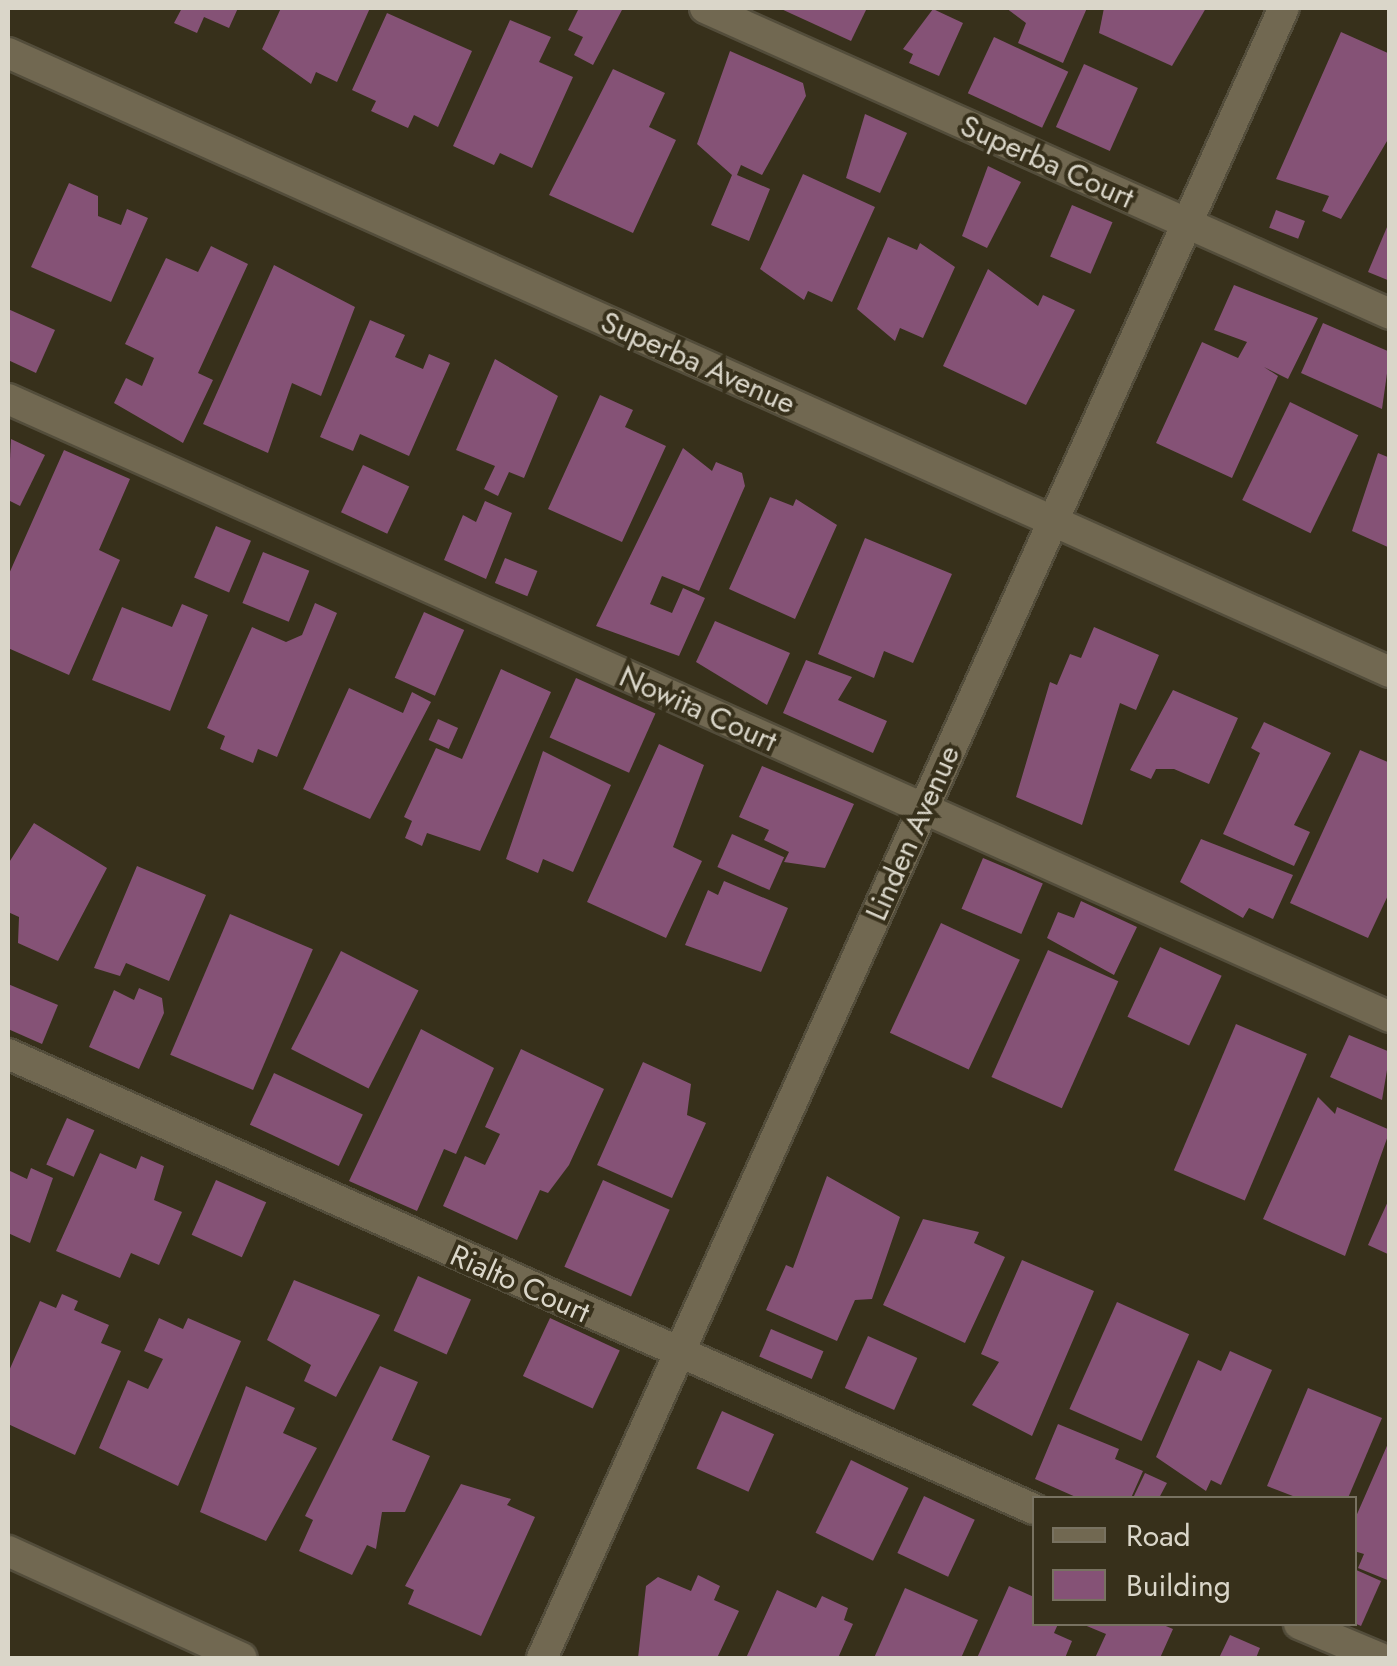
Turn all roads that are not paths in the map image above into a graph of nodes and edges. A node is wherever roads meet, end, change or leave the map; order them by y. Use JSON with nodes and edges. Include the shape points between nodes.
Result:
{"nodes":[{"id":1,"x":705,"y":8,"type":"edge"},
{"id":2,"x":1284,"y":8,"type":"edge"},
{"id":3,"x":8,"y":53,"type":"edge"},
{"id":4,"x":1187,"y":225,"type":"junction"},
{"id":5,"x":1390,"y":314,"type":"edge"},
{"id":6,"x":8,"y":399,"type":"edge"},
{"id":7,"x":1052,"y":522,"type":"junction"},
{"id":8,"x":1390,"y":672,"type":"edge"},
{"id":9,"x":924,"y":810,"type":"junction"},
{"id":10,"x":1390,"y":1017,"type":"edge"},
{"id":11,"x":8,"y":1054,"type":"edge"},
{"id":12,"x":681,"y":1357,"type":"junction"},
{"id":13,"x":1032,"y":1508,"type":"edge"},
{"id":14,"x":8,"y":1551,"type":"edge"},
{"id":15,"x":1304,"y":1626,"type":"edge"},
{"id":16,"x":242,"y":1658,"type":"edge"},
{"id":17,"x":542,"y":1658,"type":"edge"},
{"id":18,"x":1380,"y":1658,"type":"edge"}],
"edges":[{"from":1,"to":4,"type":"street","name":"Superba Court"},
{"from":2,"to":4,"type":"street","name":"Linden Avenue"},
{"from":3,"to":7,"type":"street","name":"Superba Avenue"},
{"from":4,"to":5,"type":"street","name":"Superba Court"},
{"from":4,"to":7,"type":"street","name":"Linden Avenue"},
{"from":6,"to":9,"type":"street","name":"Nowita Court"},
{"from":7,"to":8,"type":"street","name":"Superba Avenue"},
{"from":7,"to":9,"type":"street","name":"Linden Avenue"},
{"from":9,"to":10,"type":"street","name":"Nowita Court"},
{"from":9,"to":12,"type":"street","name":"Linden Avenue"},
{"from":11,"to":12,"type":"street","name":"Rialto Court"},
{"from":12,"to":13,"type":"street","name":"Rialto Court"},
{"from":12,"to":17,"type":"street","name":"Linden Avenue"},
{"from":14,"to":16,"type":"street"},
{"from":15,"to":18,"type":"street"}]}
